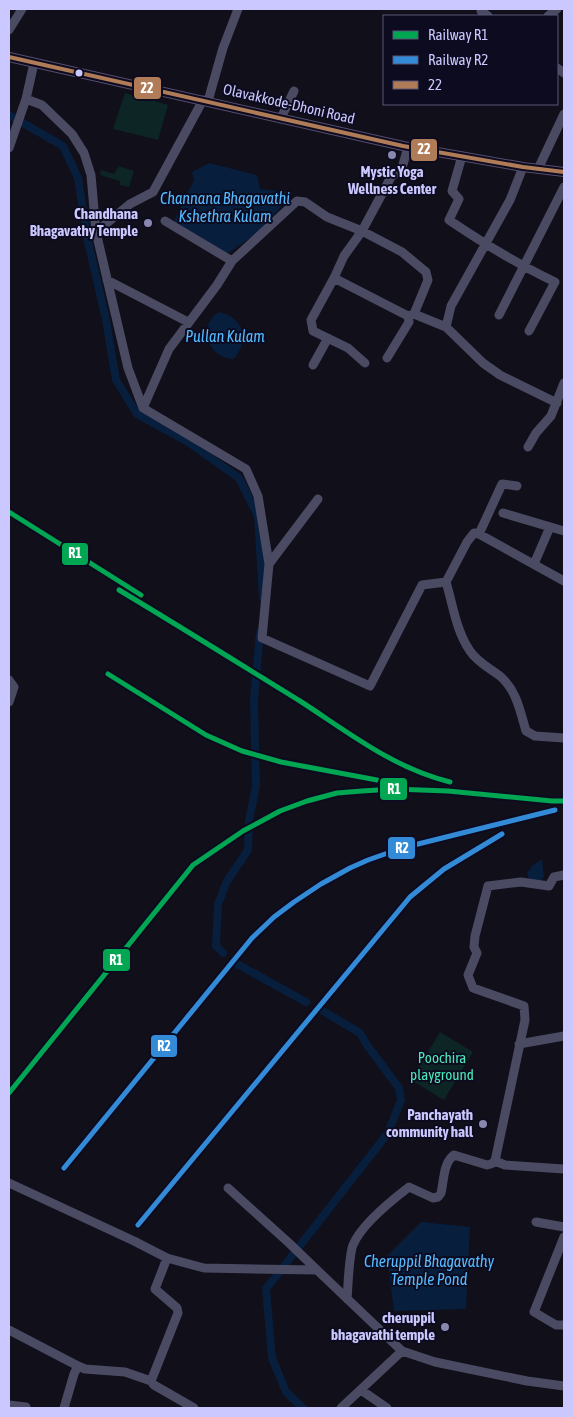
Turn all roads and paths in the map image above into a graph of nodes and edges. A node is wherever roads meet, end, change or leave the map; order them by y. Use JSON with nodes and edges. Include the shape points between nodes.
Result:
{"nodes":[{"id":1,"x":22,"y":9,"type":"edge"},
{"id":2,"x":238,"y":9,"type":"edge"},
{"id":3,"x":9,"y":30,"type":"edge"},
{"id":4,"x":9,"y":57,"type":"edge"},
{"id":5,"x":34,"y":63,"type":"junction"},
{"id":6,"x":294,"y":91,"type":"dead end"},
{"id":7,"x":26,"y":99,"type":"junction"},
{"id":8,"x":205,"y":101,"type":"junction"},
{"id":9,"x":564,"y":114,"type":"edge"},
{"id":10,"x":281,"y":118,"type":"junction"},
{"id":11,"x":408,"y":147,"type":"junction"},
{"id":12,"x":9,"y":148,"type":"edge"},
{"id":13,"x":462,"y":156,"type":"junction"},
{"id":14,"x":523,"y":167,"type":"junction"},
{"id":15,"x":538,"y":168,"type":"junction"},
{"id":16,"x":564,"y":172,"type":"edge"},
{"id":17,"x":564,"y":187,"type":"edge"},
{"id":18,"x":165,"y":221,"type":"dead end"},
{"id":19,"x":362,"y":231,"type":"junction"},
{"id":20,"x":96,"y":232,"type":"junction"},
{"id":21,"x":486,"y":245,"type":"junction"},
{"id":22,"x":232,"y":261,"type":"junction"},
{"id":23,"x":523,"y":267,"type":"junction"},
{"id":24,"x":334,"y":278,"type":"junction"},
{"id":25,"x":107,"y":280,"type":"junction"},
{"id":26,"x":411,"y":315,"type":"junction"},
{"id":27,"x":499,"y":315,"type":"dead end"},
{"id":28,"x":188,"y":322,"type":"junction"},
{"id":29,"x":446,"y":327,"type":"junction"},
{"id":30,"x":529,"y":331,"type":"dead end"},
{"id":31,"x":328,"y":338,"type":"junction"},
{"id":32,"x":387,"y":358,"type":"dead end"},
{"id":33,"x":365,"y":363,"type":"dead end"},
{"id":34,"x":313,"y":365,"type":"dead end"},
{"id":35,"x":564,"y":383,"type":"edge"},
{"id":36,"x":557,"y":403,"type":"junction"},
{"id":37,"x":143,"y":408,"type":"junction"},
{"id":38,"x":528,"y":447,"type":"dead end"},
{"id":39,"x":517,"y":486,"type":"dead end"},
{"id":40,"x":318,"y":499,"type":"dead end"},
{"id":41,"x":503,"y":513,"type":"dead end"},
{"id":42,"x":550,"y":527,"type":"junction"},
{"id":43,"x":564,"y":531,"type":"edge"},
{"id":44,"x":479,"y":534,"type":"junction"},
{"id":45,"x":269,"y":564,"type":"junction"},
{"id":46,"x":534,"y":564,"type":"junction"},
{"id":47,"x":564,"y":581,"type":"edge"},
{"id":48,"x":446,"y":582,"type":"junction"},
{"id":49,"x":9,"y":680,"type":"edge"},
{"id":50,"x":9,"y":702,"type":"edge"},
{"id":51,"x":564,"y":738,"type":"edge"},
{"id":52,"x":564,"y":875,"type":"edge"},
{"id":53,"x":564,"y":1036,"type":"edge"},
{"id":54,"x":519,"y":1044,"type":"junction"},
{"id":55,"x":495,"y":1161,"type":"junction"},
{"id":56,"x":564,"y":1169,"type":"edge"},
{"id":57,"x":9,"y":1182,"type":"edge"},
{"id":58,"x":228,"y":1188,"type":"dead end"},
{"id":59,"x":536,"y":1222,"type":"dead end"},
{"id":60,"x":564,"y":1227,"type":"edge"},
{"id":61,"x":564,"y":1237,"type":"edge"},
{"id":62,"x":167,"y":1258,"type":"junction"},
{"id":63,"x":316,"y":1270,"type":"junction"},
{"id":64,"x":347,"y":1299,"type":"junction"},
{"id":65,"x":564,"y":1325,"type":"edge"},
{"id":66,"x":9,"y":1330,"type":"edge"},
{"id":67,"x":402,"y":1351,"type":"junction"},
{"id":68,"x":78,"y":1366,"type":"junction"},
{"id":69,"x":151,"y":1381,"type":"junction"},
{"id":70,"x":564,"y":1386,"type":"edge"},
{"id":71,"x":361,"y":1390,"type":"junction"},
{"id":72,"x":9,"y":1405,"type":"edge"},
{"id":73,"x":26,"y":1407,"type":"dead end"},
{"id":74,"x":64,"y":1408,"type":"edge"},
{"id":75,"x":194,"y":1408,"type":"edge"},
{"id":76,"x":341,"y":1408,"type":"edge"},
{"id":77,"x":387,"y":1408,"type":"edge"}],
"edges":[{"from":1,"to":3,"type":"street"},
{"from":2,"to":8,"type":"street"},
{"from":4,"to":5,"type":"main road","name":"Olavakkode-Dhoni Road"},
{"from":5,"to":7,"type":"street"},
{"from":5,"to":8,"type":"main road","name":"Olavakkode-Dhoni Road"},
{"from":6,"to":10,"type":"street"},
{"from":7,"to":12,"type":"street"},
{"from":7,"to":20,"type":"street","via":[[42,105],[72,134],[84,153],[91,175]]},
{"from":8,"to":10,"type":"main road","name":"Olavakkode-Dhoni Road"},
{"from":8,"to":20,"type":"street","via":[[153,192],[130,204]]},
{"from":9,"to":15,"type":"street"},
{"from":10,"to":11,"type":"main road","name":"Olavakkode-Dhoni Road"},
{"from":11,"to":13,"type":"main road","name":"Olavakkode-Dhoni Road"},
{"from":11,"to":19,"type":"street","via":[[402,168],[391,177]]},
{"from":13,"to":14,"type":"main road","name":"Olavakkode-Dhoni Road"},
{"from":13,"to":21,"type":"street","via":[[452,191],[459,199],[449,220]]},
{"from":14,"to":15,"type":"main road","name":"Olavakkode-Dhoni Road"},
{"from":14,"to":21,"type":"street"},
{"from":15,"to":16,"type":"main road","name":"Olavakkode-Dhoni Road"},
{"from":17,"to":23,"type":"street"},
{"from":18,"to":22,"type":"street"},
{"from":19,"to":22,"type":"street","via":[[297,201]]},
{"from":19,"to":24,"type":"street","via":[[344,256]]},
{"from":19,"to":26,"type":"street","via":[[402,252],[426,272],[428,280]]},
{"from":20,"to":25,"type":"street"},
{"from":21,"to":23,"type":"street"},
{"from":21,"to":29,"type":"street","via":[[451,306]]},
{"from":22,"to":28,"type":"street"},
{"from":23,"to":27,"type":"street"},
{"from":23,"to":30,"type":"street","via":[[555,282]]},
{"from":24,"to":26,"type":"street"},
{"from":24,"to":31,"type":"street","via":[[311,320],[313,331]]},
{"from":25,"to":28,"type":"street"},
{"from":25,"to":37,"type":"street","via":[[128,368]]},
{"from":26,"to":29,"type":"street"},
{"from":26,"to":32,"type":"street"},
{"from":28,"to":37,"type":"street","via":[[169,350]]},
{"from":29,"to":36,"type":"street","via":[[500,375]]},
{"from":31,"to":33,"type":"street","via":[[348,348]]},
{"from":31,"to":34,"type":"street"},
{"from":35,"to":36,"type":"street"},
{"from":36,"to":38,"type":"street"},
{"from":37,"to":45,"type":"street","via":[[246,469],[258,496]]},
{"from":39,"to":44,"type":"street","via":[[502,484]]},
{"from":40,"to":45,"type":"street"},
{"from":41,"to":42,"type":"street"},
{"from":42,"to":43,"type":"street"},
{"from":42,"to":46,"type":"street"},
{"from":44,"to":46,"type":"street"},
{"from":44,"to":48,"type":"street","via":[[474,533],[467,542]]},
{"from":45,"to":48,"type":"street","via":[[262,638],[370,686],[422,585]]},
{"from":46,"to":47,"type":"street"},
{"from":48,"to":51,"type":"street","via":[[460,633],[470,652],[510,687],[526,731],[535,736]]},
{"from":49,"to":50,"type":"street","via":[[14,687]]},
{"from":52,"to":54,"type":"street","via":[[554,877],[549,886],[521,882],[488,886],[475,936],[477,953],[468,975],[473,988],[524,1006],[525,1020]]},
{"from":53,"to":54,"type":"street"},
{"from":54,"to":55,"type":"street"},
{"from":55,"to":56,"type":"street","via":[[506,1165]]},
{"from":55,"to":64,"type":"street","via":[[487,1165],[454,1155],[447,1162],[438,1197],[433,1198],[410,1187],[392,1200],[352,1246]]},
{"from":57,"to":62,"type":"street"},
{"from":58,"to":63,"type":"street"},
{"from":59,"to":60,"type":"street"},
{"from":61,"to":65,"type":"street","via":[[534,1312],[556,1325]]},
{"from":62,"to":63,"type":"street","via":[[204,1268]]},
{"from":62,"to":69,"type":"street","via":[[155,1290],[177,1308],[178,1313]]},
{"from":63,"to":64,"type":"street"},
{"from":64,"to":67,"type":"street"},
{"from":66,"to":68,"type":"street"},
{"from":67,"to":70,"type":"street","via":[[434,1362]]},
{"from":67,"to":71,"type":"street"},
{"from":68,"to":69,"type":"street","via":[[125,1372]]},
{"from":68,"to":74,"type":"street"},
{"from":69,"to":75,"type":"street"},
{"from":71,"to":76,"type":"street"},
{"from":71,"to":77,"type":"street"},
{"from":72,"to":73,"type":"street"}]}
